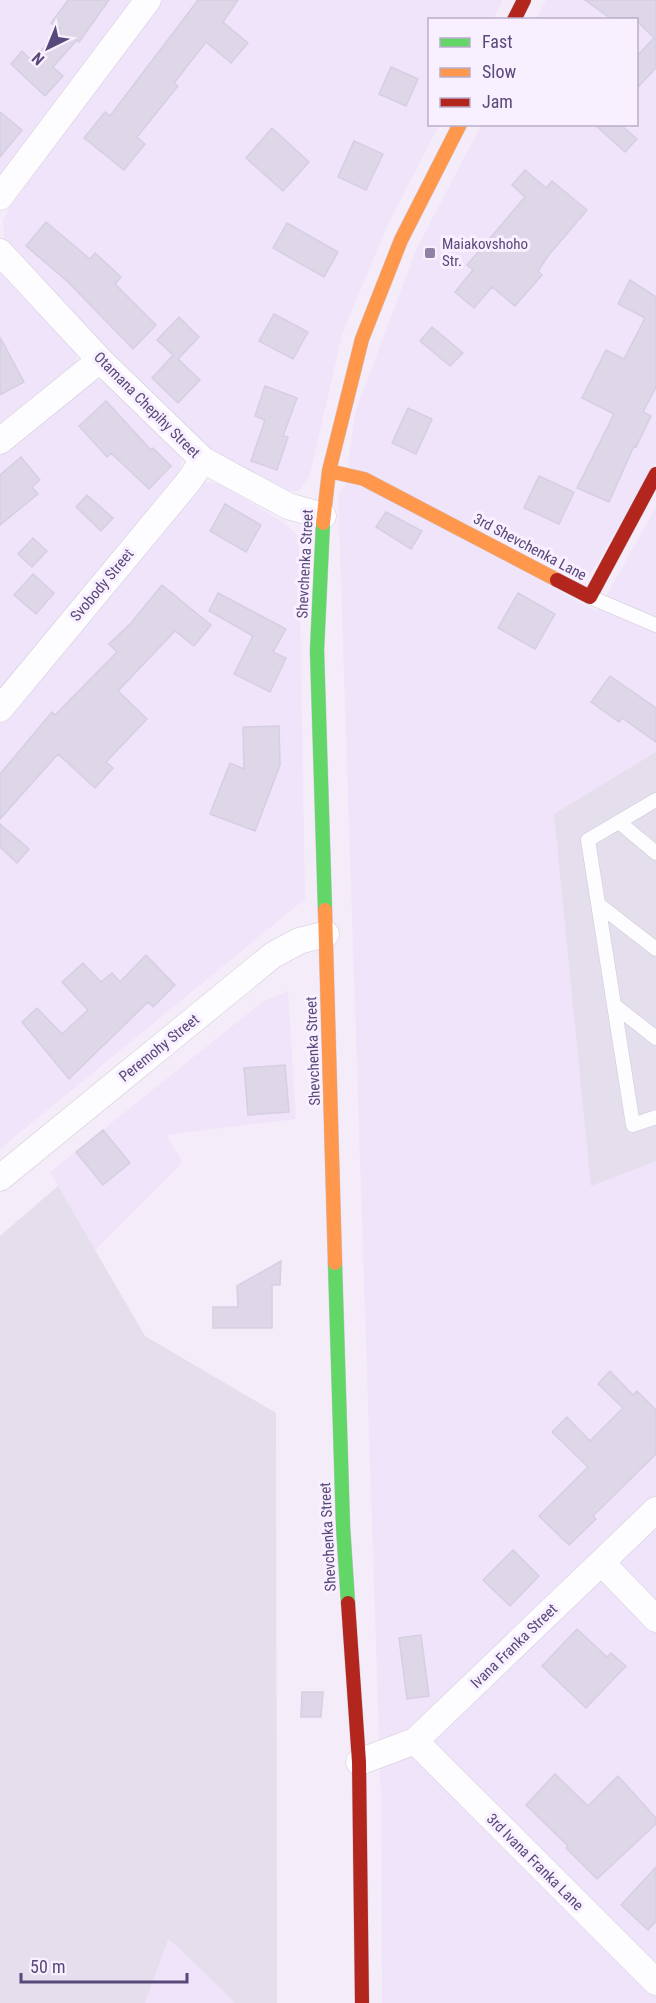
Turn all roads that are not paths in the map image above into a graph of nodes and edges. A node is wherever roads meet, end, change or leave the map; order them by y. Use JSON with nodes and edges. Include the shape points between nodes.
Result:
{"nodes":[{"id":1,"x":148,"y":0,"type":"edge"},
{"id":2,"x":524,"y":0,"type":"edge"},
{"id":3,"x":515,"y":18,"type":"edge"},
{"id":4,"x":459,"y":126,"type":"edge"},
{"id":5,"x":0,"y":197,"type":"edge"},
{"id":6,"x":0,"y":252,"type":"edge"},
{"id":7,"x":100,"y":360,"type":"junction"},
{"id":8,"x":0,"y":441,"type":"edge"},
{"id":9,"x":203,"y":460,"type":"junction"},
{"id":10,"x":328,"y":471,"type":"junction"},
{"id":11,"x":656,"y":474,"type":"edge"},
{"id":12,"x":323,"y":516,"type":"junction"},
{"id":13,"x":590,"y":597,"type":"junction"},
{"id":14,"x":656,"y":625,"type":"edge"},
{"id":15,"x":0,"y":709,"type":"edge"},
{"id":16,"x":656,"y":800,"type":"edge"},
{"id":17,"x":619,"y":822,"type":"junction"},
{"id":18,"x":656,"y":853,"type":"edge"},
{"id":19,"x":598,"y":904,"type":"junction"},
{"id":20,"x":326,"y":934,"type":"junction"},
{"id":21,"x":656,"y":949,"type":"edge"},
{"id":22,"x":614,"y":1005,"type":"junction"},
{"id":23,"x":656,"y":1038,"type":"edge"},
{"id":24,"x":656,"y":1117,"type":"edge"},
{"id":25,"x":0,"y":1178,"type":"edge"},
{"id":26,"x":656,"y":1510,"type":"edge"},
{"id":27,"x":602,"y":1563,"type":"junction"},
{"id":28,"x":656,"y":1619,"type":"edge"},
{"id":29,"x":415,"y":1741,"type":"junction"},
{"id":30,"x":359,"y":1762,"type":"junction"},
{"id":31,"x":656,"y":1982,"type":"edge"},
{"id":32,"x":362,"y":2003,"type":"edge"}],
"edges":[{"from":1,"to":5,"type":"street"},
{"from":2,"to":3,"type":"main road"},
{"from":4,"to":10,"type":"main road","name":"Shevchenka Street","via":[[401,240],[362,339]]},
{"from":6,"to":7,"type":"street","name":"Otamana Chepihy Street"},
{"from":7,"to":8,"type":"street"},
{"from":7,"to":9,"type":"street","name":"Otamana Chepihy Street"},
{"from":9,"to":12,"type":"street","name":"Otamana Chepihy Street","via":[[288,506]]},
{"from":9,"to":15,"type":"street","name":"Svobody Street"},
{"from":10,"to":12,"type":"main road","name":"Shevchenka Street"},
{"from":10,"to":13,"type":"main road","name":"3rd Shevchenka Lane","via":[[364,479]]},
{"from":11,"to":13,"type":"main road","name":"3rd Shevchenka Lane"},
{"from":12,"to":20,"type":"main road","name":"Shevchenka Street","via":[[317,650]]},
{"from":13,"to":14,"type":"lane"},
{"from":16,"to":17,"type":"lane"},
{"from":17,"to":18,"type":"lane"},
{"from":17,"to":19,"type":"lane","via":[[588,840]]},
{"from":19,"to":21,"type":"lane"},
{"from":19,"to":22,"type":"lane"},
{"from":20,"to":25,"type":"street","name":"Peremohy Street","via":[[299,941],[273,955]]},
{"from":20,"to":30,"type":"main road","name":"Shevchenka Street","via":[[343,1526]]},
{"from":22,"to":23,"type":"lane"},
{"from":22,"to":24,"type":"lane","via":[[633,1125]]},
{"from":26,"to":27,"type":"street","name":"Ivana Franka Street"},
{"from":27,"to":28,"type":"street"},
{"from":27,"to":29,"type":"street","name":"Ivana Franka Street"},
{"from":29,"to":30,"type":"street","name":"Ivana Franka Street"},
{"from":29,"to":31,"type":"street","name":"3rd Ivana Franka Lane"},
{"from":30,"to":32,"type":"main road","name":"Shevchenka Street"}]}
